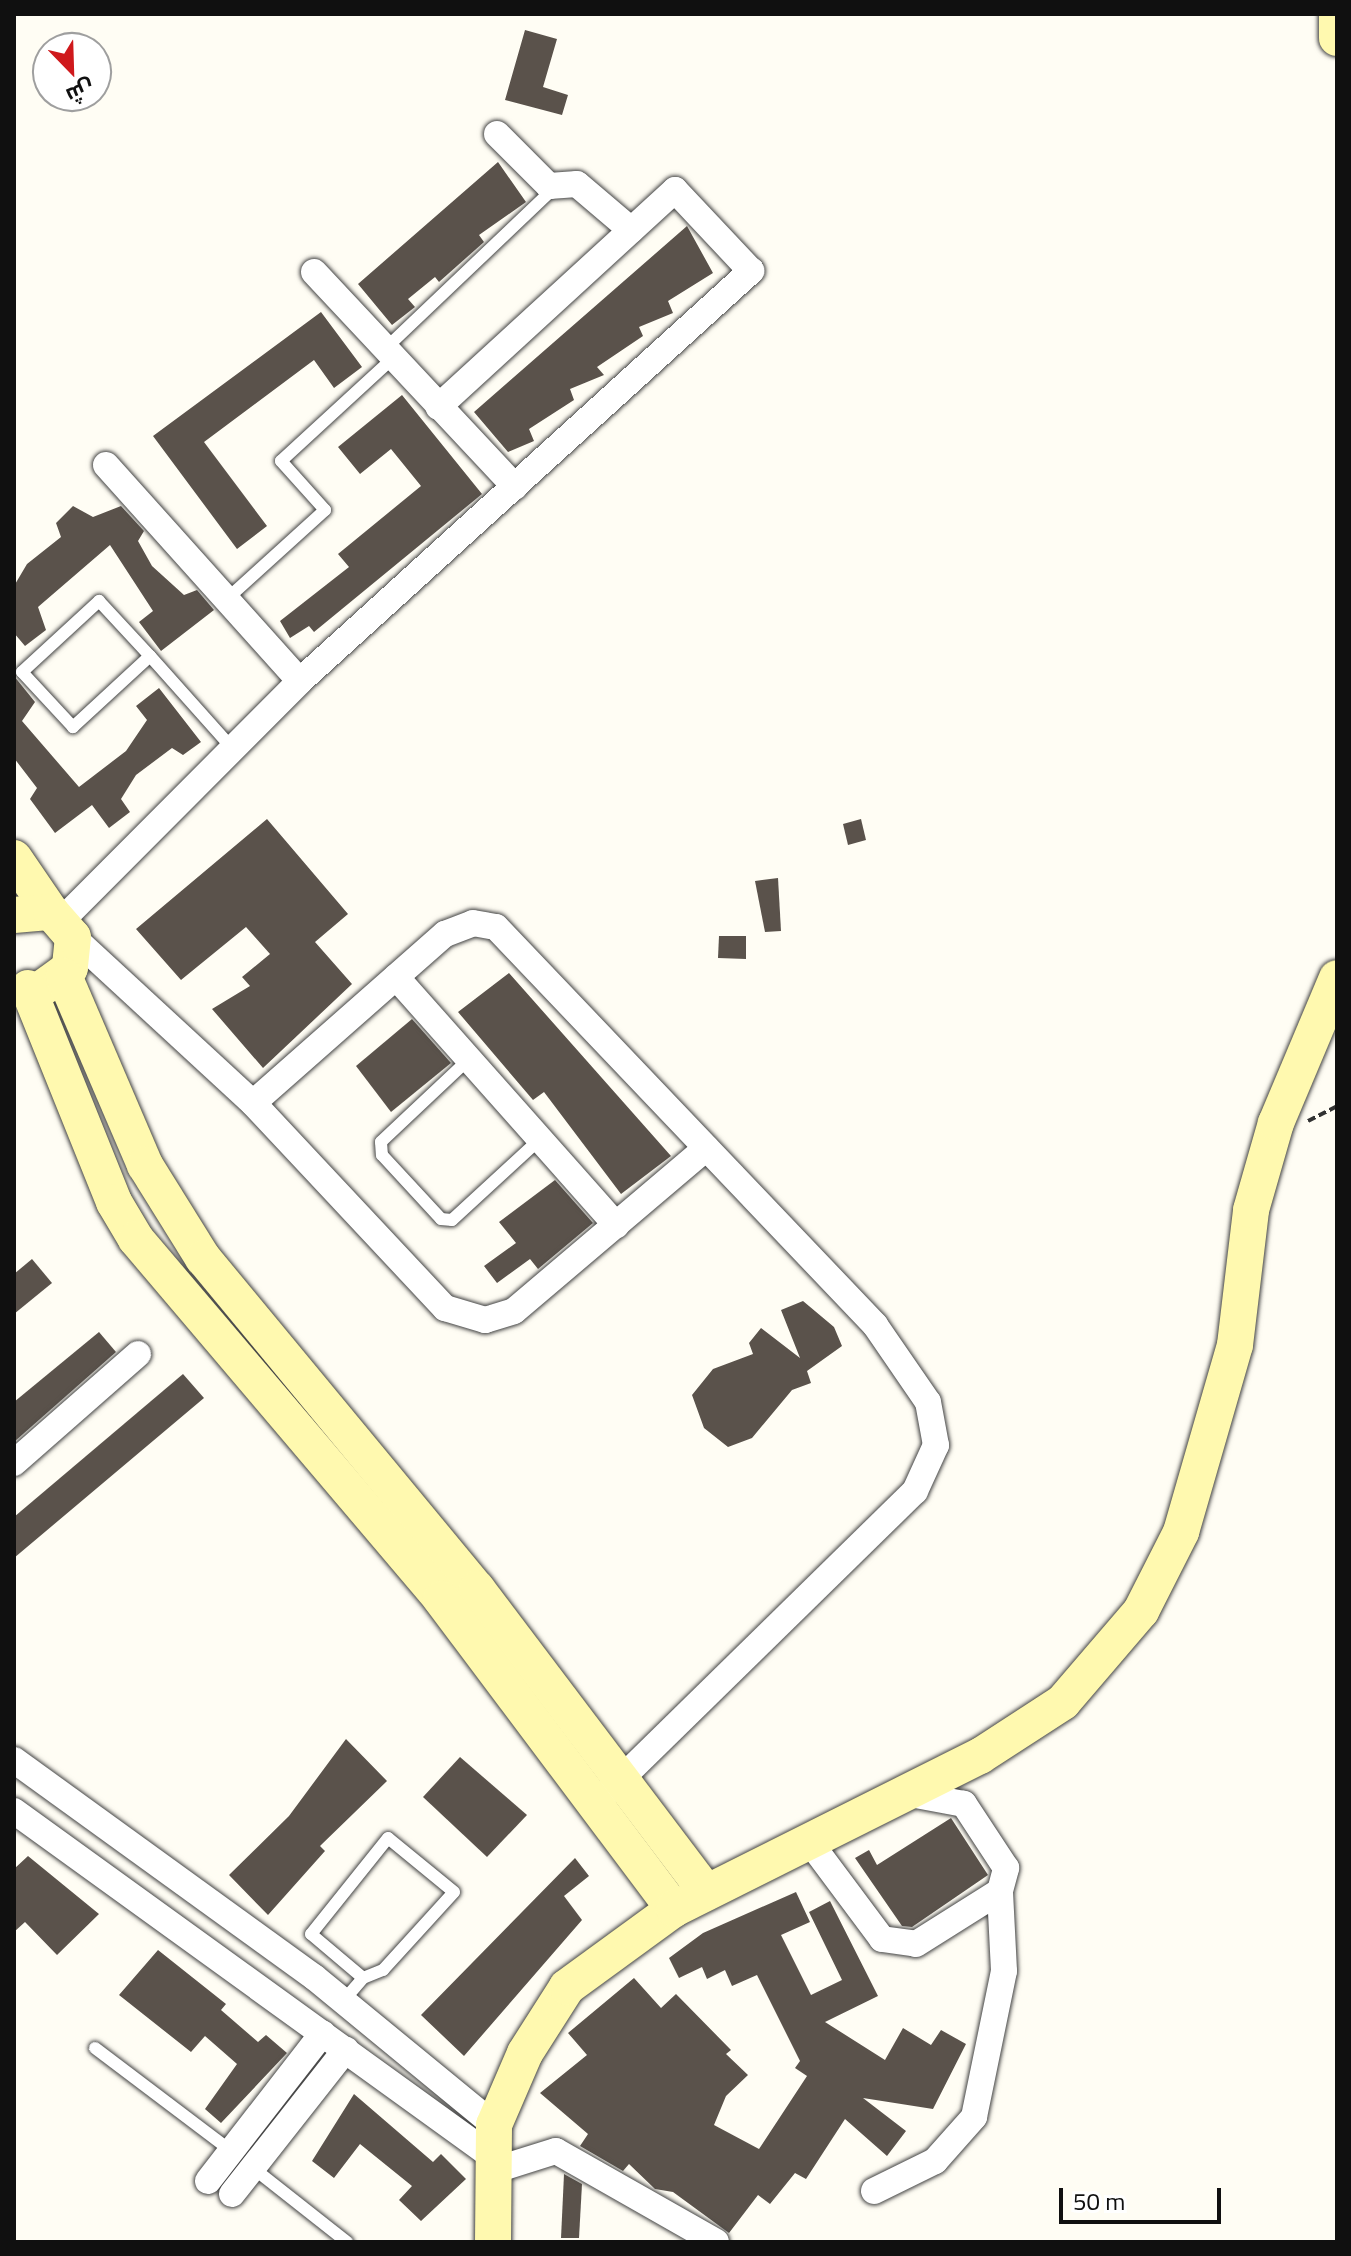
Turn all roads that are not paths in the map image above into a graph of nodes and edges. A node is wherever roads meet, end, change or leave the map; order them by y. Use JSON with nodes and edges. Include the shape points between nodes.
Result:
{"nodes":[{"id":1,"x":1337,"y":14,"type":"edge"},
{"id":2,"x":1337,"y":38,"type":"edge"},
{"id":3,"x":497,"y":134,"type":"dead end"},
{"id":4,"x":556,"y":187,"type":"junction"},
{"id":5,"x":631,"y":230,"type":"junction"},
{"id":6,"x":314,"y":272,"type":"dead end"},
{"id":7,"x":389,"y":354,"type":"junction"},
{"id":8,"x":438,"y":407,"type":"junction"},
{"id":9,"x":106,"y":465,"type":"dead end"},
{"id":10,"x":515,"y":487,"type":"junction"},
{"id":11,"x":228,"y":598,"type":"junction"},
{"id":12,"x":150,"y":656,"type":"junction"},
{"id":13,"x":18,"y":669,"type":"edge"},
{"id":14,"x":300,"y":681,"type":"junction"},
{"id":15,"x":232,"y":748,"type":"junction"},
{"id":16,"x":14,"y":858,"type":"edge"},
{"id":17,"x":14,"y":915,"type":"edge"},
{"id":18,"x":62,"y":923,"type":"junction"},
{"id":19,"x":64,"y":976,"type":"junction"},
{"id":20,"x":396,"y":977,"type":"junction"},
{"id":21,"x":1337,"y":978,"type":"edge"},
{"id":22,"x":19,"y":986,"type":"edge"},
{"id":23,"x":469,"y":1059,"type":"junction"},
{"id":24,"x":253,"y":1103,"type":"junction"},
{"id":25,"x":540,"y":1139,"type":"junction"},
{"id":26,"x":706,"y":1148,"type":"junction"},
{"id":27,"x":616,"y":1225,"type":"junction"},
{"id":28,"x":138,"y":1354,"type":"dead end"},
{"id":29,"x":14,"y":1463,"type":"edge"},
{"id":30,"x":14,"y":1760,"type":"edge"},
{"id":31,"x":620,"y":1780,"type":"junction"},
{"id":32,"x":905,"y":1793,"type":"junction"},
{"id":33,"x":596,"y":1805,"type":"junction"},
{"id":34,"x":14,"y":1811,"type":"edge"},
{"id":35,"x":809,"y":1841,"type":"junction"},
{"id":36,"x":1000,"y":1891,"type":"junction"},
{"id":37,"x":706,"y":1892,"type":"junction"},
{"id":38,"x":674,"y":1909,"type":"junction"},
{"id":39,"x":333,"y":1952,"type":"junction"},
{"id":40,"x":314,"y":1977,"type":"junction"},
{"id":41,"x":363,"y":1978,"type":"junction"},
{"id":42,"x":344,"y":2000,"type":"junction"},
{"id":43,"x":323,"y":2033,"type":"junction"},
{"id":44,"x":95,"y":2048,"type":"dead end"},
{"id":45,"x":346,"y":2049,"type":"junction"},
{"id":46,"x":231,"y":2151,"type":"junction"},
{"id":47,"x":493,"y":2151,"type":"junction"},
{"id":48,"x":253,"y":2168,"type":"junction"},
{"id":49,"x":208,"y":2181,"type":"dead end"},
{"id":50,"x":874,"y":2191,"type":"dead end"},
{"id":51,"x":232,"y":2194,"type":"dead end"},
{"id":52,"x":347,"y":2242,"type":"edge"},
{"id":53,"x":493,"y":2242,"type":"edge"},
{"id":54,"x":716,"y":2242,"type":"edge"}],
"edges":[{"from":1,"to":2,"type":"street"},
{"from":3,"to":4,"type":"street"},
{"from":4,"to":5,"type":"street","via":[[577,184]]},
{"from":4,"to":7,"type":"lane"},
{"from":5,"to":8,"type":"street"},
{"from":5,"to":10,"type":"street","via":[[675,190],[751,271]]},
{"from":6,"to":7,"type":"street"},
{"from":7,"to":8,"type":"street"},
{"from":7,"to":11,"type":"lane","via":[[281,461],[325,510]]},
{"from":8,"to":10,"type":"street"},
{"from":9,"to":11,"type":"street"},
{"from":10,"to":14,"type":"street"},
{"from":11,"to":14,"type":"street"},
{"from":12,"to":13,"type":"lane","via":[[99,601]]},
{"from":12,"to":13,"type":"lane","via":[[73,727]]},
{"from":12,"to":15,"type":"lane"},
{"from":14,"to":15,"type":"street"},
{"from":15,"to":18,"type":"street"},
{"from":16,"to":18,"type":"street"},
{"from":17,"to":18,"type":"street"},
{"from":18,"to":19,"type":"street","via":[[74,958]]},
{"from":18,"to":24,"type":"street"},
{"from":19,"to":22,"type":"street"},
{"from":19,"to":31,"type":"street","via":[[145,1165],[203,1258],[477,1589]]},
{"from":20,"to":23,"type":"street"},
{"from":20,"to":24,"type":"street"},
{"from":20,"to":26,"type":"street","via":[[445,934],[473,923],[496,927]]},
{"from":21,"to":32,"type":"street","via":[[1276,1123],[1251,1210],[1235,1345],[1181,1532],[1141,1611],[1063,1702],[980,1756]]},
{"from":22,"to":33,"type":"street","via":[[114,1202],[136,1239],[441,1599]]},
{"from":23,"to":25,"type":"street"},
{"from":23,"to":25,"type":"lane","via":[[381,1142],[382,1155],[441,1219],[452,1220]]},
{"from":24,"to":27,"type":"street","via":[[445,1308],[485,1320],[514,1311]]},
{"from":25,"to":27,"type":"street"},
{"from":26,"to":27,"type":"street"},
{"from":26,"to":31,"type":"street","via":[[875,1325],[928,1402],[936,1445],[915,1491]]},
{"from":28,"to":29,"type":"street"},
{"from":30,"to":40,"type":"street"},
{"from":31,"to":33,"type":"street"},
{"from":31,"to":37,"type":"street"},
{"from":32,"to":35,"type":"street"},
{"from":32,"to":36,"type":"street","via":[[964,1804],[976,1815],[1006,1868]]},
{"from":33,"to":38,"type":"street"},
{"from":34,"to":43,"type":"street"},
{"from":35,"to":36,"type":"street","via":[[882,1939],[900,1947],[916,1944]]},
{"from":35,"to":37,"type":"street"},
{"from":36,"to":50,"type":"street","via":[[1004,1971],[974,2117],[935,2161]]},
{"from":37,"to":38,"type":"street"},
{"from":38,"to":47,"type":"street","via":[[567,1987],[525,2053]]},
{"from":39,"to":40,"type":"lane"},
{"from":39,"to":41,"type":"lane"},
{"from":39,"to":41,"type":"lane","via":[[311,1934],[388,1838],[454,1892],[383,1970]]},
{"from":40,"to":42,"type":"street"},
{"from":41,"to":42,"type":"lane"},
{"from":42,"to":47,"type":"street"},
{"from":43,"to":45,"type":"street"},
{"from":43,"to":46,"type":"street"},
{"from":44,"to":46,"type":"lane"},
{"from":45,"to":47,"type":"street"},
{"from":45,"to":48,"type":"street"},
{"from":46,"to":49,"type":"street"},
{"from":47,"to":53,"type":"street"},
{"from":47,"to":54,"type":"street","via":[[556,2151]]},
{"from":48,"to":51,"type":"street"},
{"from":48,"to":52,"type":"lane"}]}
